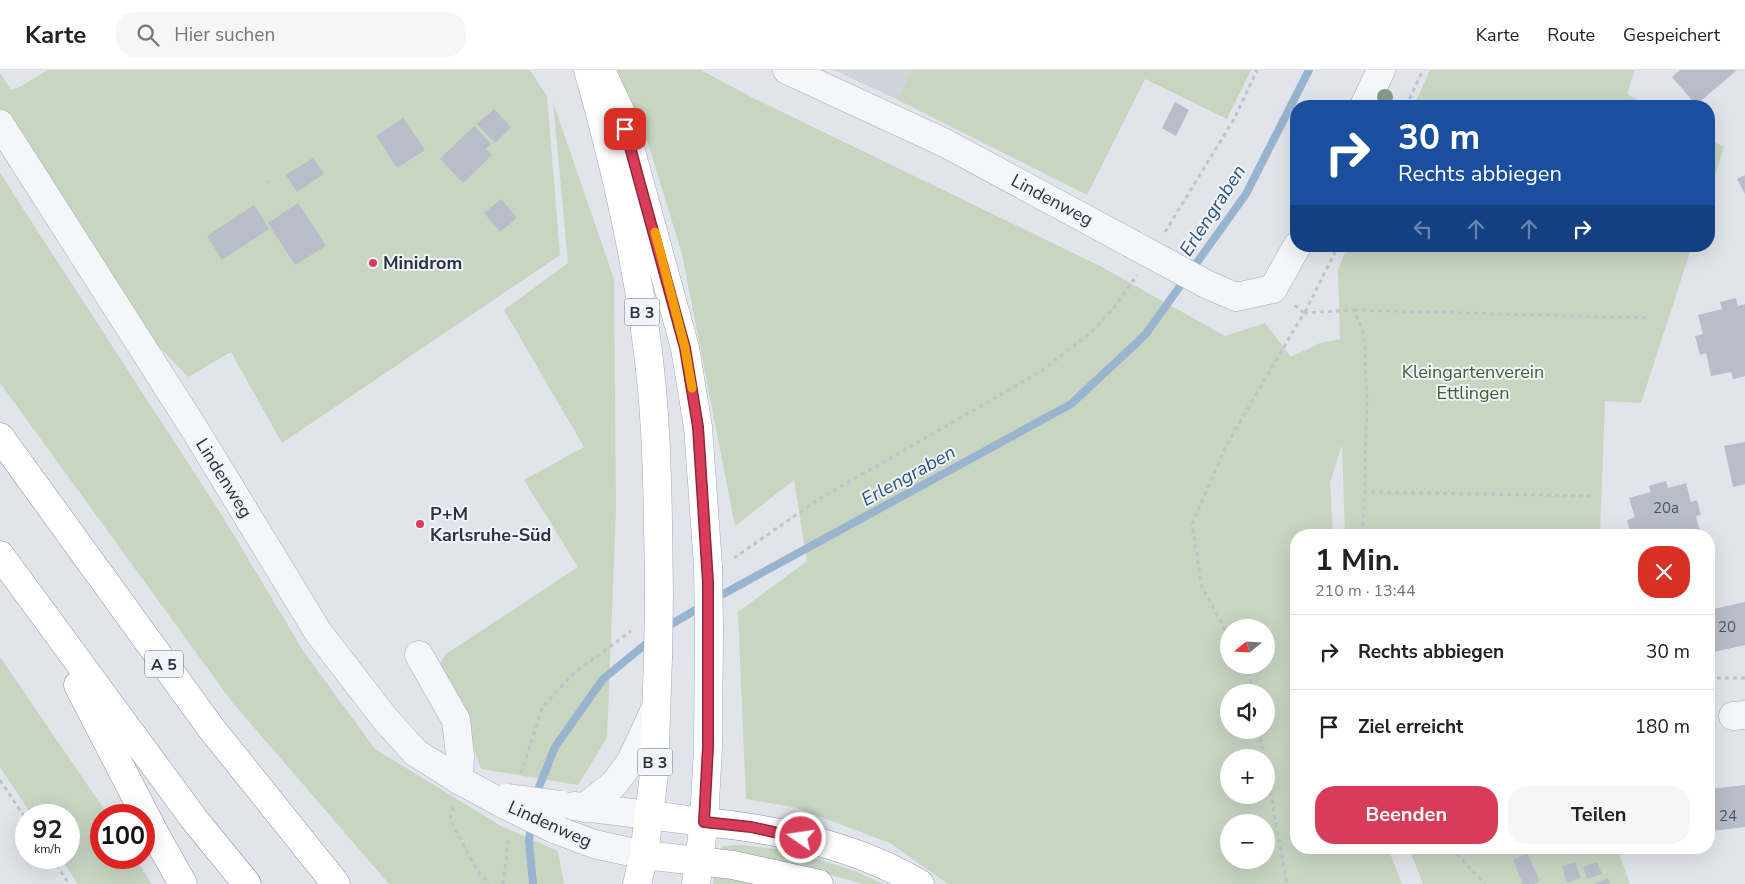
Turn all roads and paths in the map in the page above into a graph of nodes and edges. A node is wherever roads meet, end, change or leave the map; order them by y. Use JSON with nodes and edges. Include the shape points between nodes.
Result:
{"nodes":[{"id":1,"x":588,"y":70,"type":"edge"},
{"id":2,"x":600,"y":70,"type":"edge"},
{"id":3,"x":786,"y":70,"type":"edge"},
{"id":4,"x":1257,"y":70,"type":"edge"},
{"id":5,"x":1381,"y":70,"type":"edge"},
{"id":6,"x":1423,"y":70,"type":"edge"},
{"id":7,"x":1367,"y":100,"type":"edge"},
{"id":8,"x":1410,"y":100,"type":"edge"},
{"id":9,"x":0,"y":124,"type":"edge"},
{"id":10,"x":1294,"y":252,"type":"edge"},
{"id":11,"x":1335,"y":252,"type":"edge"},
{"id":12,"x":1161,"y":259,"type":"junction"},
{"id":13,"x":1273,"y":289,"type":"junction"},
{"id":14,"x":1354,"y":310,"type":"junction"},
{"id":15,"x":1304,"y":313,"type":"junction"},
{"id":16,"x":1649,"y":318,"type":"dead end"},
{"id":17,"x":0,"y":437,"type":"edge"},
{"id":18,"x":1363,"y":492,"type":"junction"},
{"id":19,"x":1594,"y":496,"type":"dead end"},
{"id":20,"x":1363,"y":529,"type":"edge"},
{"id":21,"x":0,"y":555,"type":"edge"},
{"id":22,"x":720,"y":562,"type":"junction"},
{"id":23,"x":40,"y":612,"type":"junction"},
{"id":24,"x":1220,"y":620,"type":"edge"},
{"id":25,"x":638,"y":626,"type":"dead end"},
{"id":26,"x":419,"y":655,"type":"dead end"},
{"id":27,"x":1715,"y":678,"type":"edge"},
{"id":28,"x":1745,"y":678,"type":"edge"},
{"id":29,"x":655,"y":709,"type":"junction"},
{"id":30,"x":0,"y":780,"type":"edge"},
{"id":31,"x":459,"y":780,"type":"junction"},
{"id":32,"x":506,"y":801,"type":"junction"},
{"id":33,"x":16,"y":804,"type":"edge"},
{"id":34,"x":1273,"y":804,"type":"edge"},
{"id":35,"x":566,"y":814,"type":"junction"},
{"id":36,"x":649,"y":814,"type":"junction"},
{"id":37,"x":704,"y":822,"type":"junction"},
{"id":38,"x":1457,"y":854,"type":"edge"},
{"id":39,"x":644,"y":855,"type":"junction"},
{"id":40,"x":59,"y":869,"type":"edge"},
{"id":41,"x":697,"y":873,"type":"edge"},
{"id":42,"x":69,"y":884,"type":"edge"},
{"id":43,"x":183,"y":884,"type":"edge"},
{"id":44,"x":247,"y":884,"type":"edge"},
{"id":45,"x":336,"y":884,"type":"edge"},
{"id":46,"x":490,"y":884,"type":"edge"},
{"id":47,"x":503,"y":884,"type":"edge"},
{"id":48,"x":637,"y":884,"type":"edge"},
{"id":49,"x":819,"y":884,"type":"edge"},
{"id":50,"x":920,"y":884,"type":"edge"},
{"id":51,"x":1287,"y":884,"type":"edge"},
{"id":52,"x":1485,"y":884,"type":"edge"}],
"edges":[{"from":1,"to":29,"type":"main road","number":"B 3","bridge":true,"via":[[629,233],[646,336],[657,471],[659,594]]},
{"from":2,"to":22,"type":"main road","number":"B 3","via":[[620,111],[685,348]]},
{"from":3,"to":12,"type":"street","name":"Lindenweg","via":[[945,143]]},
{"from":4,"to":12,"type":"path"},
{"from":5,"to":7,"type":"street"},
{"from":6,"to":8,"type":"path"},
{"from":9,"to":31,"type":"street","name":"Lindenweg","via":[[195,430],[318,632],[386,720],[416,753]]},
{"from":10,"to":13,"type":"street"},
{"from":11,"to":15,"type":"path"},
{"from":12,"to":13,"type":"street","name":"Lindenweg","via":[[1236,297]]},
{"from":12,"to":22,"type":"path","via":[[1088,334],[1040,372],[820,499]]},
{"from":13,"to":15,"type":"path"},
{"from":14,"to":15,"type":"path"},
{"from":14,"to":16,"type":"path"},
{"from":14,"to":18,"type":"path","via":[[1364,334],[1367,401]]},
{"from":15,"to":24,"type":"path","via":[[1227,444],[1192,524],[1202,586]]},
{"from":17,"to":45,"type":"main road","number":"A 5","via":[[211,728]]},
{"from":18,"to":19,"type":"path"},
{"from":18,"to":20,"type":"path"},
{"from":21,"to":23,"type":"main road"},
{"from":22,"to":37,"type":"main road","number":"B 3","bridge":true,"via":[[708,630]]},
{"from":23,"to":43,"type":"main road"},
{"from":23,"to":44,"type":"main road","via":[[194,819]]},
{"from":25,"to":32,"type":"path","via":[[573,674],[544,706]]},
{"from":26,"to":31,"type":"street","via":[[456,720]]},
{"from":27,"to":28,"type":"path"},
{"from":29,"to":35,"type":"street","via":[[631,761],[615,783]]},
{"from":29,"to":36,"type":"main road","number":"B 3","via":[[654,774]]},
{"from":30,"to":33,"type":"path"},
{"from":31,"to":32,"type":"street","name":"Lindenweg"},
{"from":31,"to":46,"type":"path","via":[[450,820],[480,874]]},
{"from":32,"to":35,"type":"street","name":"Lindenweg","bridge":true},
{"from":32,"to":47,"type":"path"},
{"from":34,"to":51,"type":"path"},
{"from":35,"to":36,"type":"street","name":"Lindenweg"},
{"from":35,"to":39,"type":"street","name":"Lindenweg","via":[[594,844]]},
{"from":36,"to":37,"type":"main road"},
{"from":36,"to":39,"type":"main road","number":"B 3"},
{"from":37,"to":41,"type":"main road","number":"B 3"},
{"from":37,"to":50,"type":"main road","via":[[751,827],[834,846],[904,874]]},
{"from":38,"to":52,"type":"path"},
{"from":39,"to":41,"type":"main road"},
{"from":39,"to":48,"type":"main road","number":"B 3"},
{"from":40,"to":42,"type":"path"},
{"from":41,"to":49,"type":"main road","via":[[733,865]]}]}
